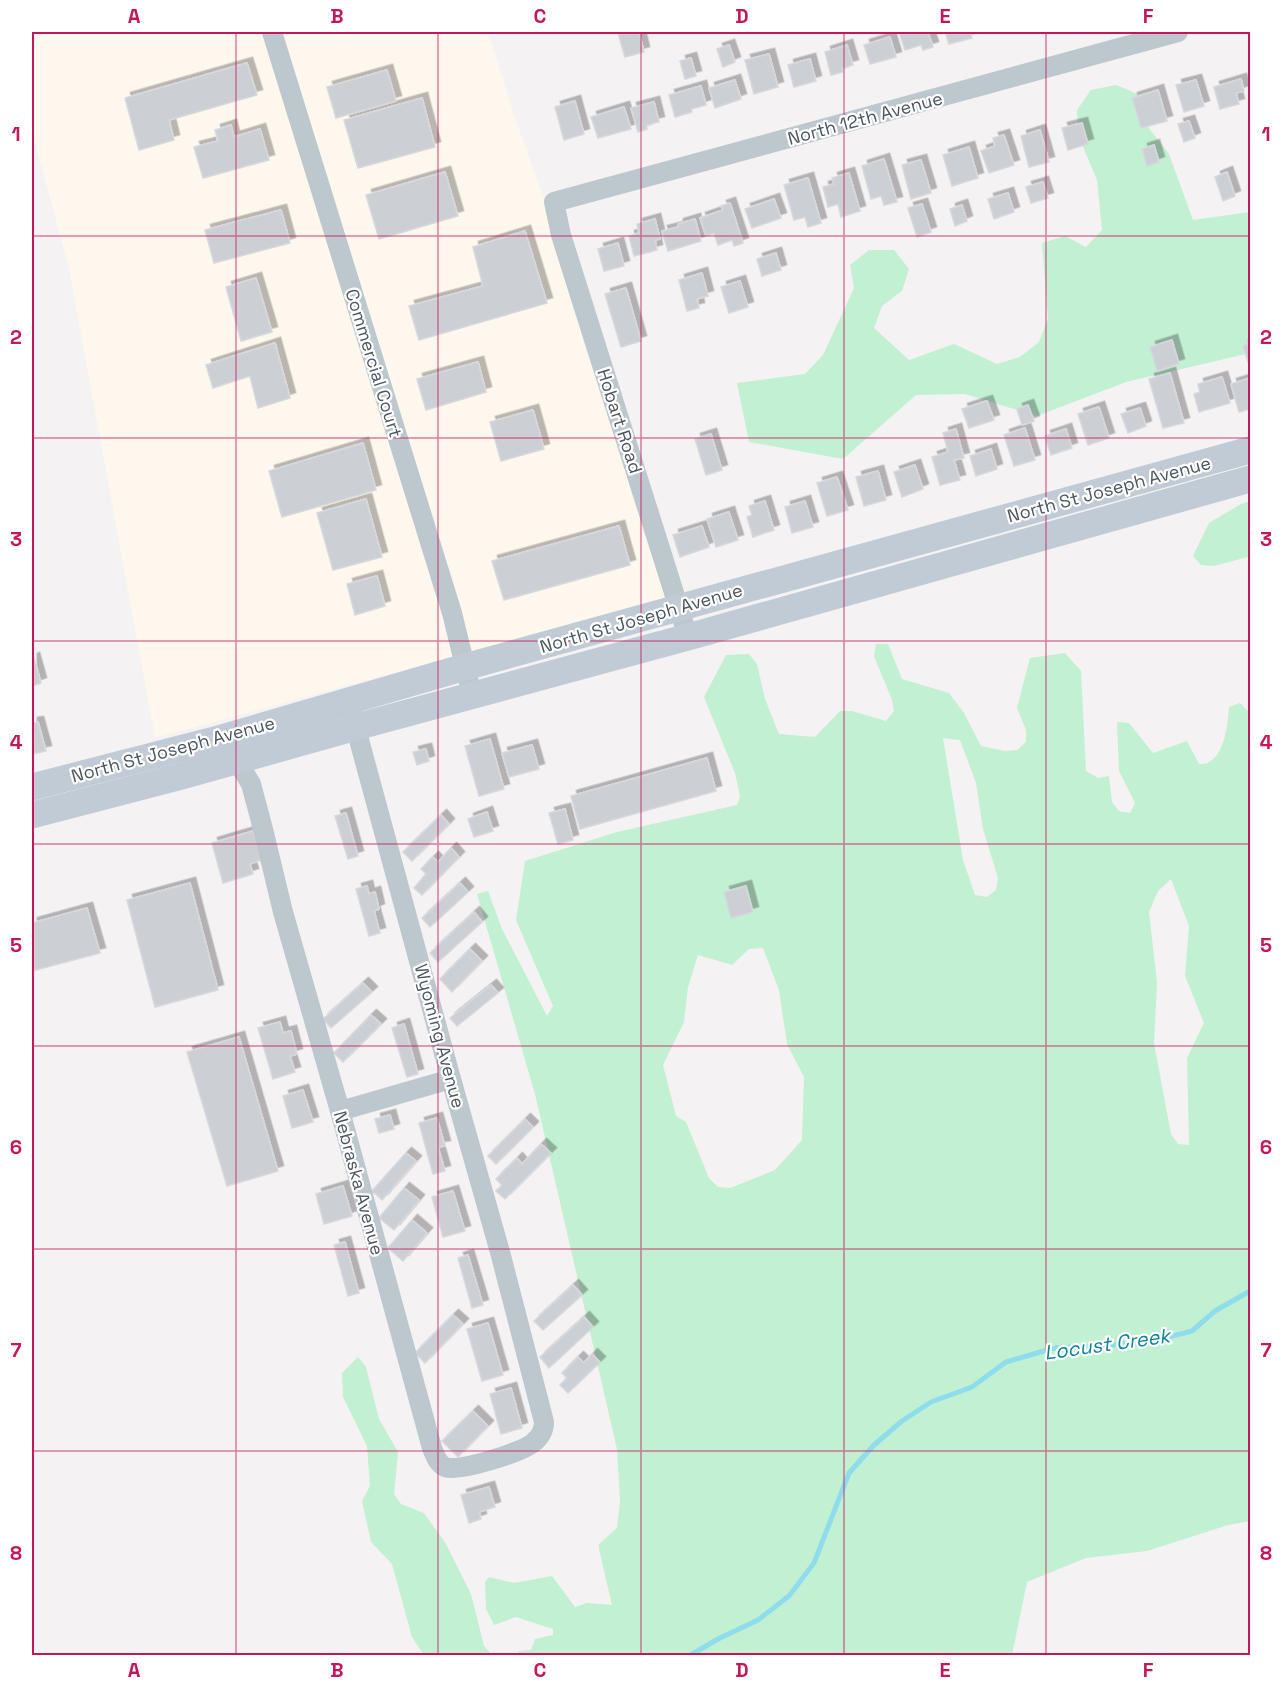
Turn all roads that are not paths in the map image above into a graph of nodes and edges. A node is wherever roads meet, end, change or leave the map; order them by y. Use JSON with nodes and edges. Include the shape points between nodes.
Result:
{"nodes":[{"id":1,"x":272,"y":32,"type":"edge"},
{"id":2,"x":1178,"y":32,"type":"edge"},
{"id":3,"x":554,"y":204,"type":"joint"},
{"id":4,"x":1251,"y":450,"type":"edge"},
{"id":5,"x":1251,"y":479,"type":"edge"},
{"id":6,"x":680,"y":608,"type":"junction"},
{"id":7,"x":688,"y":637,"type":"junction"},
{"id":8,"x":465,"y":667,"type":"junction"},
{"id":9,"x":472,"y":695,"type":"junction"},
{"id":10,"x":347,"y":700,"type":"junction"},
{"id":11,"x":356,"y":727,"type":"junction"},
{"id":12,"x":222,"y":738,"type":"junction"},
{"id":13,"x":237,"y":760,"type":"junction"},
{"id":14,"x":32,"y":787,"type":"edge"},
{"id":15,"x":32,"y":815,"type":"edge"},
{"id":16,"x":451,"y":1079,"type":"junction"},
{"id":17,"x":340,"y":1111,"type":"junction"},
{"id":18,"x":531,"y":1371,"type":"joint"}],
"edges":[{"from":1,"to":8,"type":"street","name":"Commercial Court","via":[[452,613]]},
{"from":2,"to":3,"type":"street","name":"North 12th Avenue"},
{"from":3,"to":6,"type":"street","name":"Hobart Road"},
{"from":4,"to":6,"type":"main road","name":"North St Joseph Avenue"},
{"from":5,"to":7,"type":"main road","name":"North St Joseph Avenue"},
{"from":6,"to":7,"type":"street","name":"Hobart Road"},
{"from":6,"to":8,"type":"main road","name":"North St Joseph Avenue"},
{"from":7,"to":9,"type":"main road","name":"North St Joseph Avenue"},
{"from":8,"to":9,"type":"street","name":"Commercial Court"},
{"from":8,"to":10,"type":"main road","name":"North St Joseph Avenue"},
{"from":9,"to":11,"type":"main road","name":"North St Joseph Avenue"},
{"from":10,"to":11,"type":"street","name":"Wyoming Avenue"},
{"from":10,"to":12,"type":"main road","name":"North St Joseph Avenue"},
{"from":11,"to":13,"type":"main road","name":"North St Joseph Avenue"},
{"from":11,"to":16,"type":"street","name":"Wyoming Avenue"},
{"from":12,"to":13,"type":"street","name":"Nebraska Avenue"},
{"from":12,"to":14,"type":"main road","name":"North St Joseph Avenue"},
{"from":13,"to":15,"type":"main road","name":"North St Joseph Avenue"},
{"from":13,"to":17,"type":"street","name":"Nebraska Avenue","via":[[251,784]]},
{"from":16,"to":17,"type":"street"},
{"from":16,"to":18,"type":"street","name":"Wyoming Avenue"},
{"from":17,"to":18,"type":"street","name":"Nebraska Avenue","via":[[432,1448],[441,1464],[450,1469],[464,1468],[501,1457],[540,1436],[544,1427]]}]}
